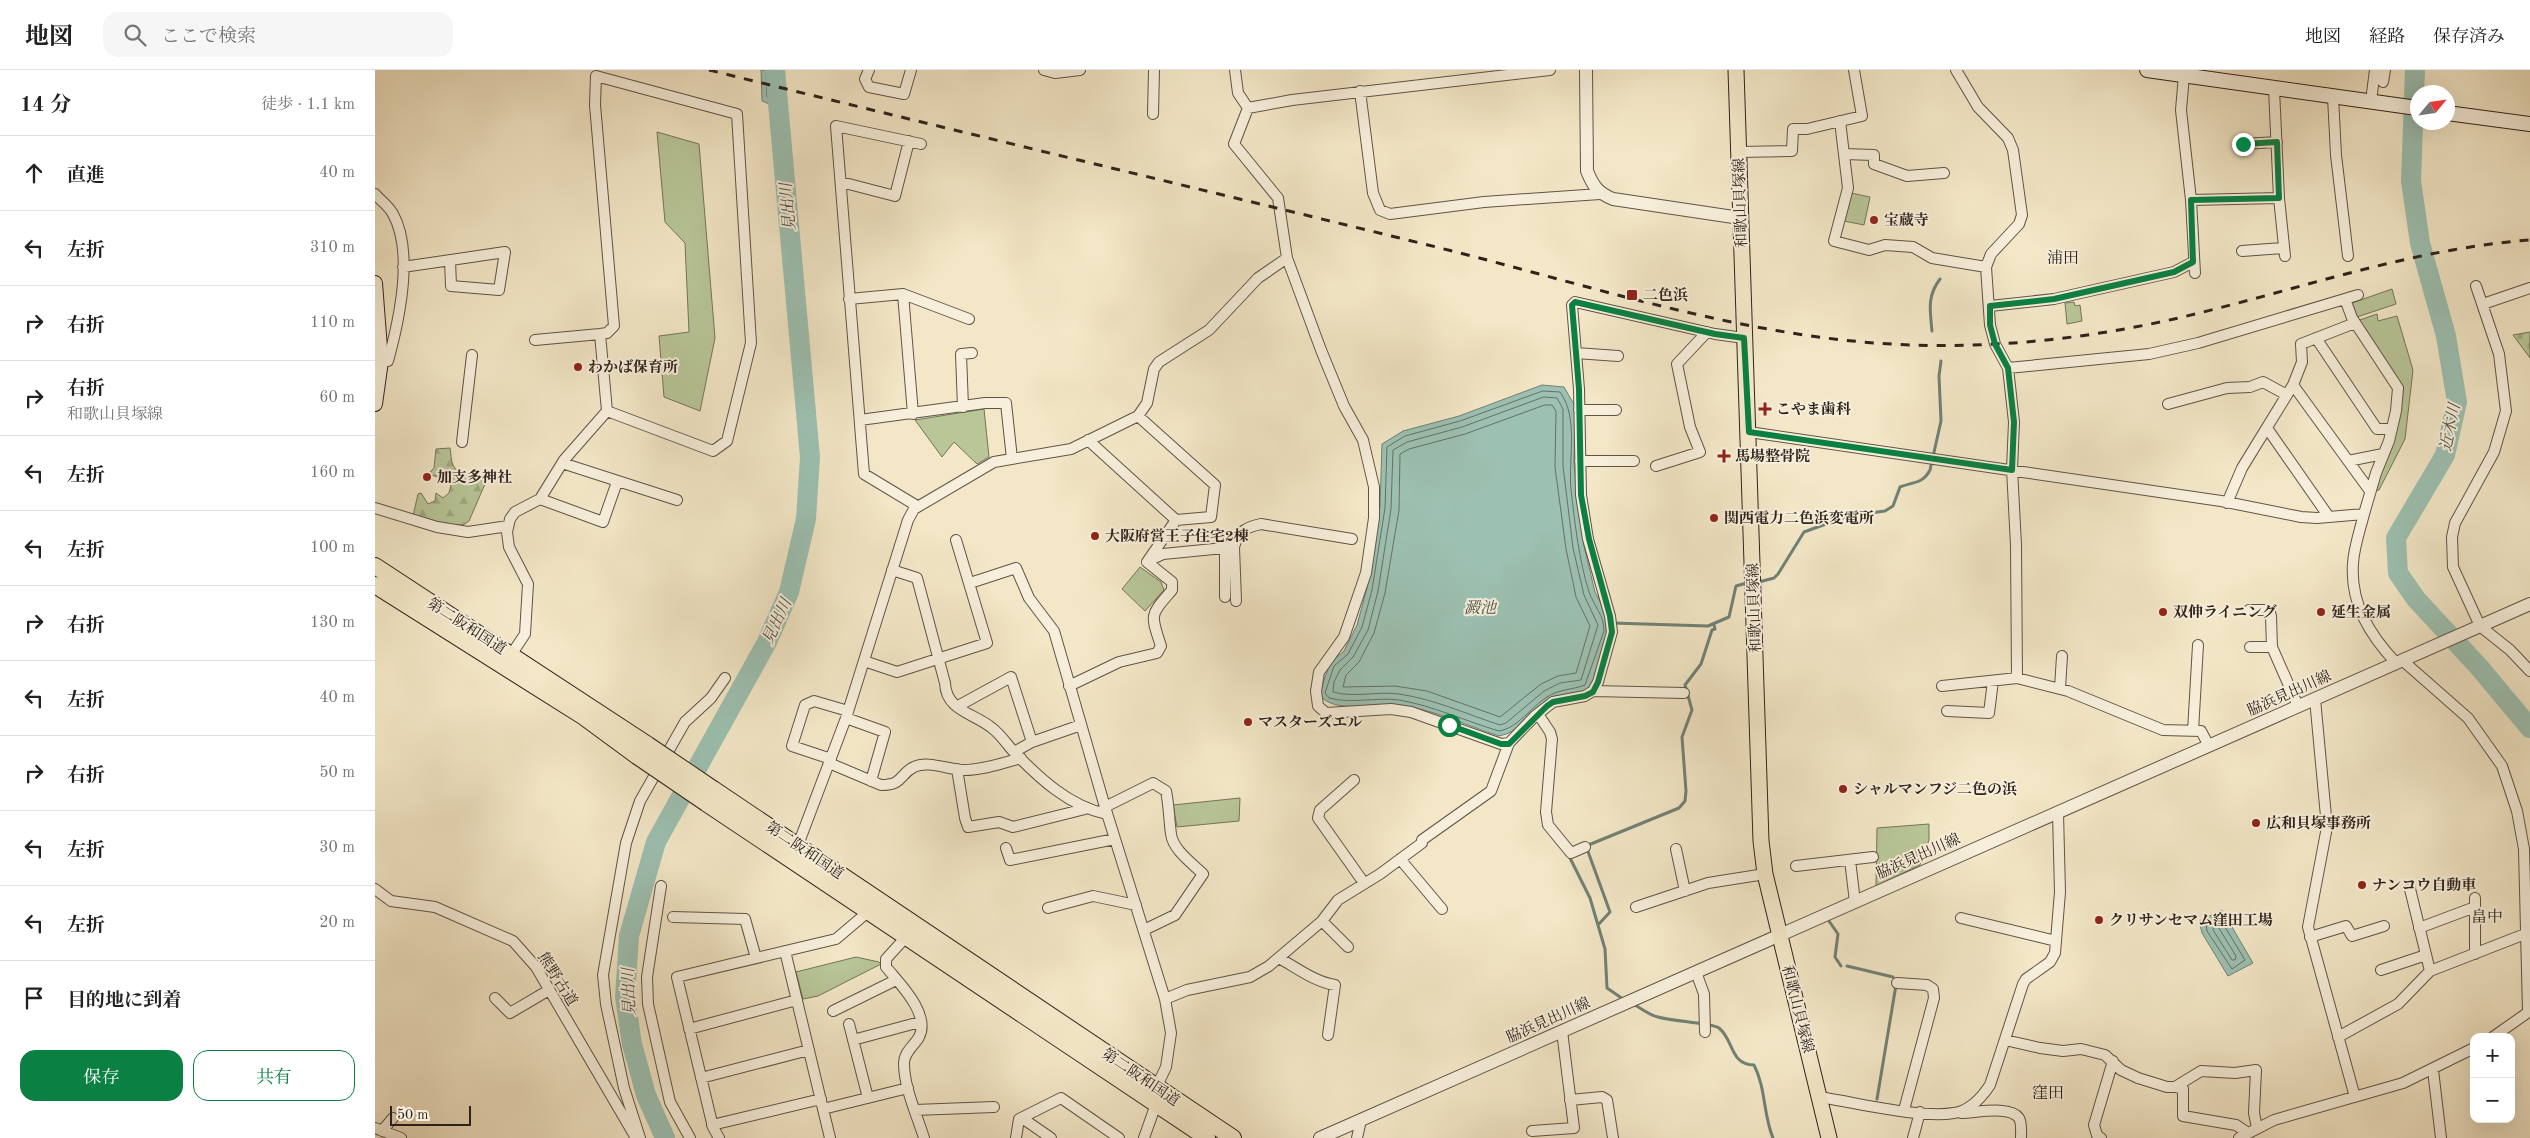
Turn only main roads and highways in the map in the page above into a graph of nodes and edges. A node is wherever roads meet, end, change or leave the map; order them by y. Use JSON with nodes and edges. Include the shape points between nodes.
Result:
{"nodes":[{"id":1,"x":1736,"y":70,"type":"edge"},
{"id":2,"x":2147,"y":70,"type":"edge"},
{"id":3,"x":2410,"y":107,"type":"edge"},
{"id":4,"x":2455,"y":114,"type":"edge"},
{"id":5,"x":2530,"y":124,"type":"edge"},
{"id":6,"x":375,"y":283,"type":"edge"},
{"id":7,"x":375,"y":404,"type":"edge"},
{"id":8,"x":375,"y":566,"type":"edge"},
{"id":9,"x":375,"y":585,"type":"edge"},
{"id":10,"x":643,"y":751,"type":"junction"},
{"id":11,"x":709,"y":796,"type":"junction"},
{"id":12,"x":1207,"y":1138,"type":"edge"},
{"id":13,"x":1233,"y":1138,"type":"edge"},
{"id":14,"x":1829,"y":1138,"type":"edge"}],
"edges":[{"from":1,"to":14,"type":"main road","name":"和歌山貝塚線","via":[[1759,789],[1765,874]]},
{"from":2,"to":3,"type":"main road"},
{"from":4,"to":5,"type":"main road"},
{"from":6,"to":7,"type":"main road","via":[[381,361]]},
{"from":8,"to":10,"type":"highway","name":"第二阪和国道","via":[[511,655]]},
{"from":9,"to":10,"type":"highway","name":"第二阪和国道"},
{"from":10,"to":11,"type":"highway","name":"第二阪和国道","bridge":true},
{"from":11,"to":12,"type":"highway","name":"第二阪和国道","via":[[906,937]]},
{"from":11,"to":13,"type":"highway","name":"第二阪和国道","via":[[798,845]]}]}
